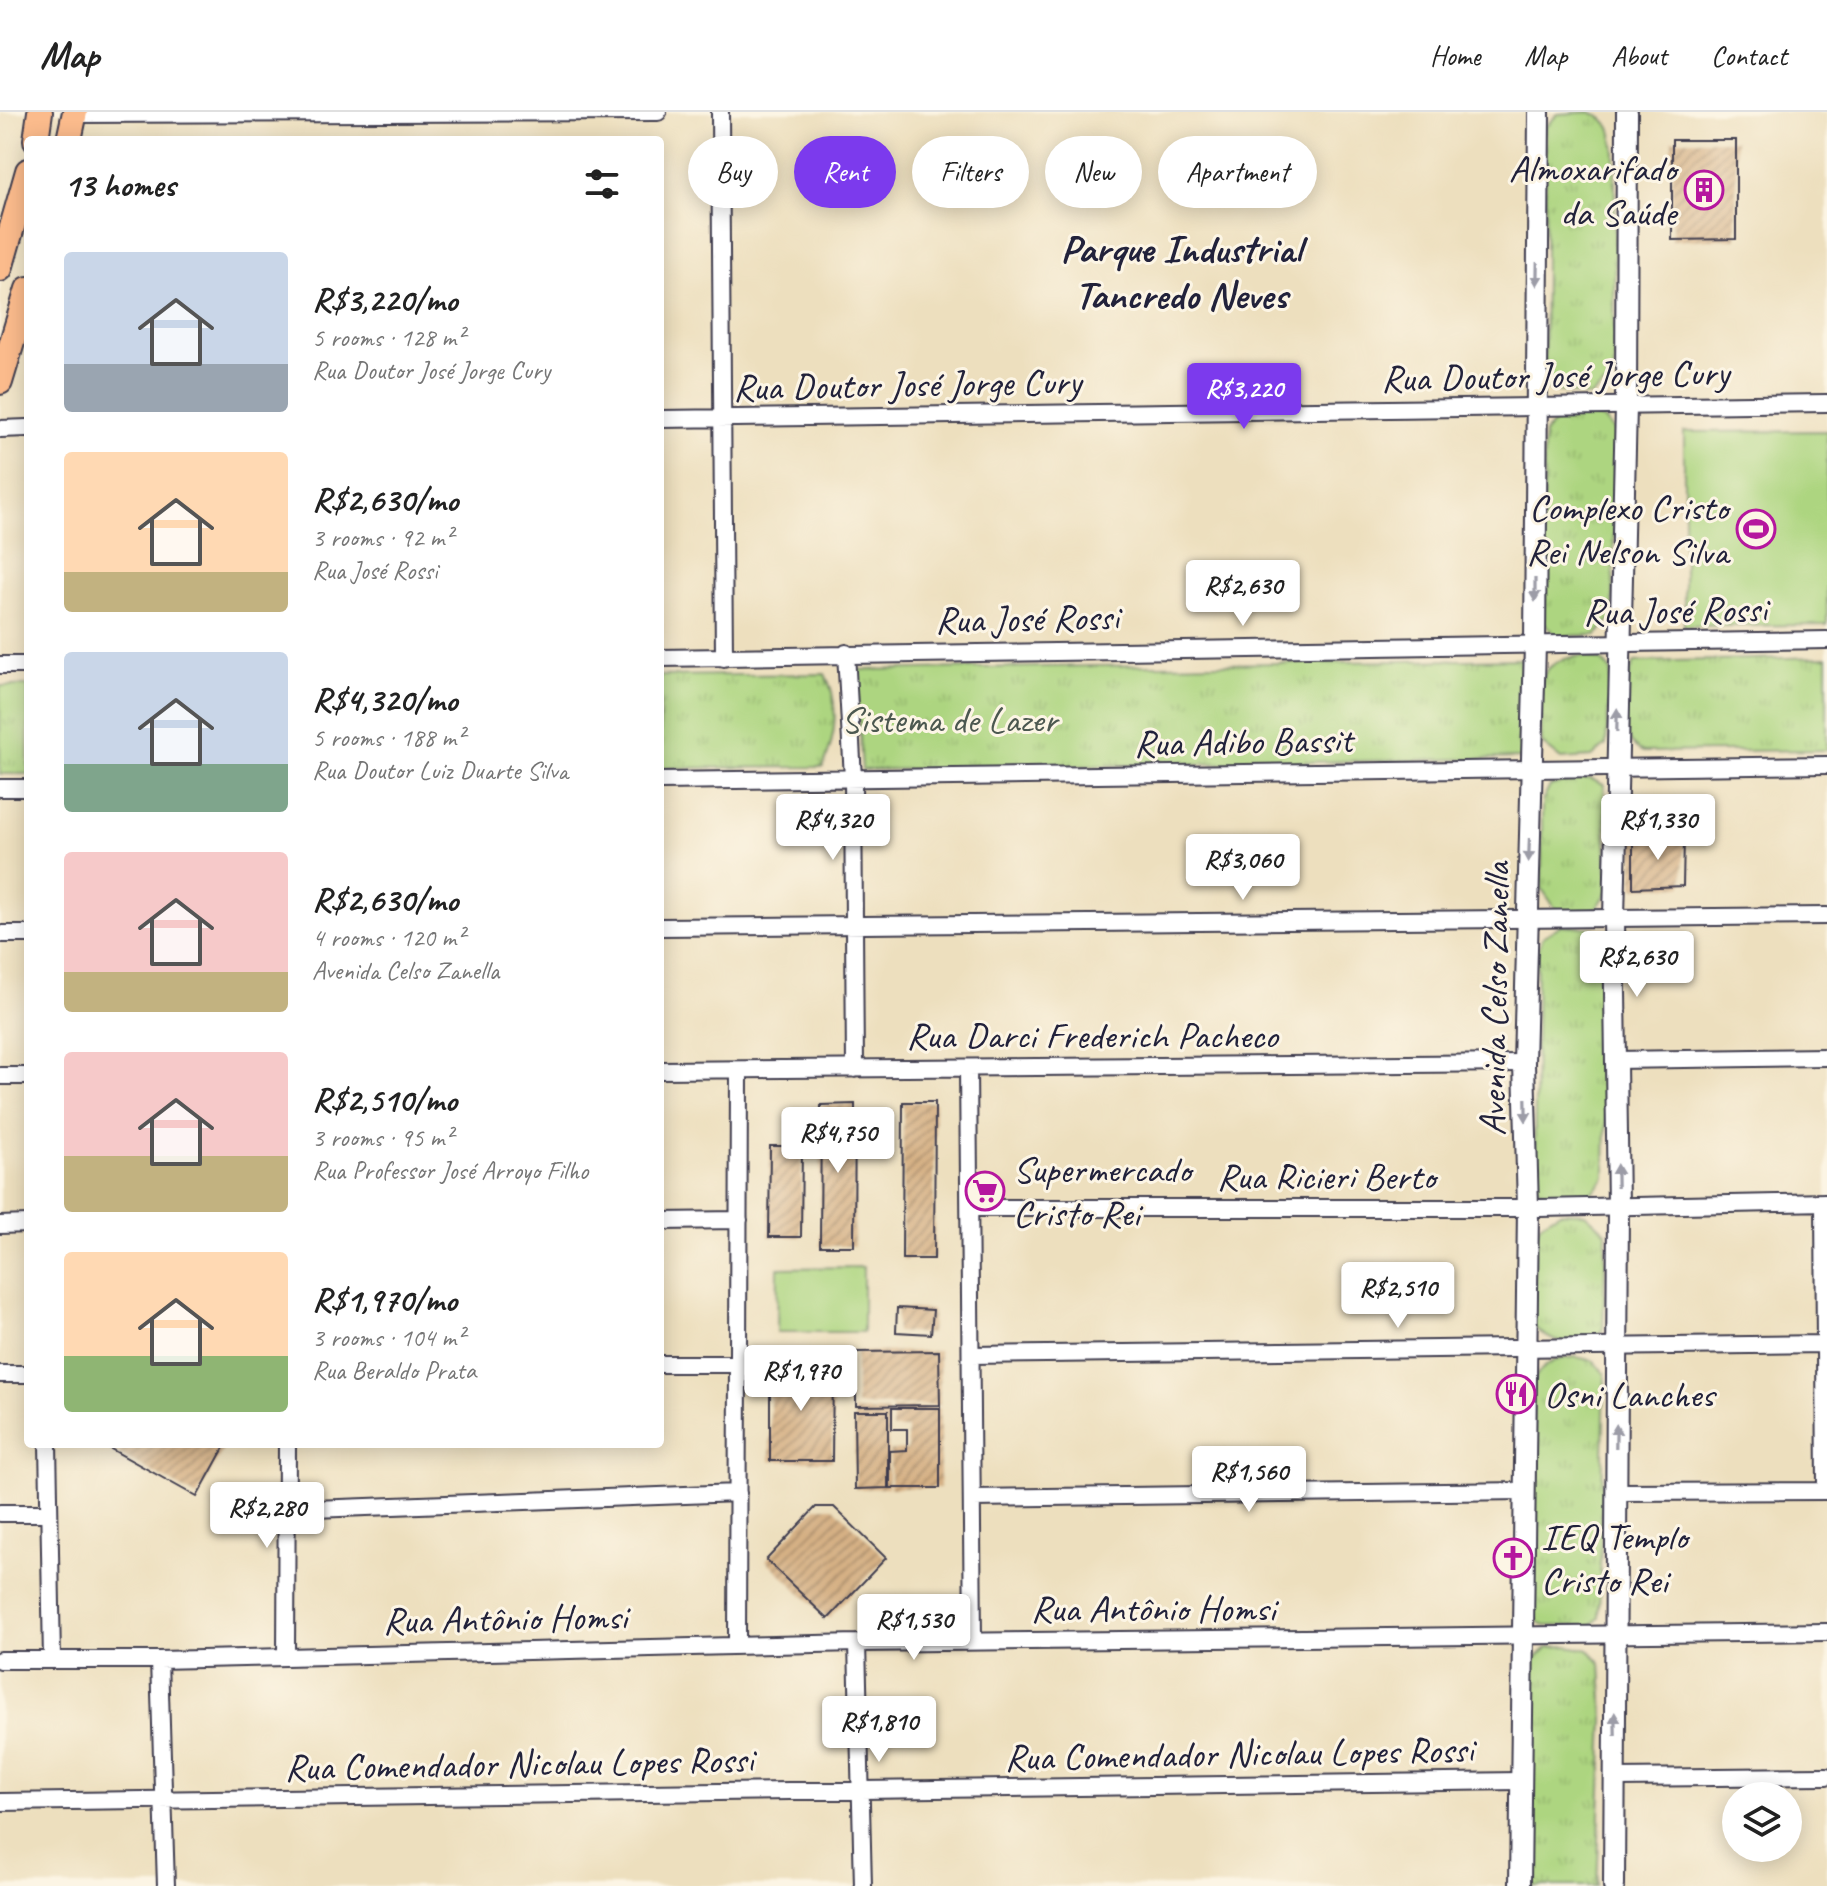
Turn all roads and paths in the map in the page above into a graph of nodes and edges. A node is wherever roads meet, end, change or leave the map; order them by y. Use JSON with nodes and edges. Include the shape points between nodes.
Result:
{"nodes":[{"id":1,"x":40,"y":112,"type":"edge"},
{"id":2,"x":658,"y":112,"type":"edge"},
{"id":3,"x":720,"y":112,"type":"edge"},
{"id":4,"x":1539,"y":112,"type":"edge"},
{"id":5,"x":1627,"y":112,"type":"edge"},
{"id":6,"x":75,"y":113,"type":"edge"},
{"id":7,"x":37,"y":136,"type":"edge"},
{"id":8,"x":70,"y":136,"type":"edge"},
{"id":9,"x":24,"y":185,"type":"edge"},
{"id":10,"x":0,"y":269,"type":"edge"},
{"id":11,"x":24,"y":302,"type":"edge"},
{"id":12,"x":0,"y":382,"type":"edge"},
{"id":13,"x":1827,"y":403,"type":"edge"},
{"id":14,"x":1626,"y":406,"type":"junction"},
{"id":15,"x":1536,"y":407,"type":"junction"},
{"id":16,"x":664,"y":419,"type":"edge"},
{"id":17,"x":723,"y":419,"type":"junction"},
{"id":18,"x":24,"y":428,"type":"edge"},
{"id":19,"x":0,"y":429,"type":"edge"},
{"id":20,"x":1827,"y":640,"type":"edge"},
{"id":21,"x":1618,"y":643,"type":"junction"},
{"id":22,"x":1535,"y":644,"type":"junction"},
{"id":23,"x":846,"y":653,"type":"junction"},
{"id":24,"x":664,"y":658,"type":"edge"},
{"id":25,"x":724,"y":658,"type":"junction"},
{"id":26,"x":0,"y":665,"type":"edge"},
{"id":27,"x":24,"y":665,"type":"edge"},
{"id":28,"x":1827,"y":765,"type":"edge"},
{"id":29,"x":1532,"y":769,"type":"junction"},
{"id":30,"x":1616,"y":769,"type":"junction"},
{"id":31,"x":853,"y":778,"type":"junction"},
{"id":32,"x":664,"y":781,"type":"edge"},
{"id":33,"x":0,"y":788,"type":"edge"},
{"id":34,"x":24,"y":788,"type":"edge"},
{"id":35,"x":1827,"y":916,"type":"edge"},
{"id":36,"x":1614,"y":918,"type":"junction"},
{"id":37,"x":1527,"y":919,"type":"junction"},
{"id":38,"x":852,"y":926,"type":"junction"},
{"id":39,"x":664,"y":927,"type":"edge"},
{"id":40,"x":0,"y":934,"type":"edge"},
{"id":41,"x":24,"y":934,"type":"edge"},
{"id":42,"x":1827,"y":1057,"type":"edge"},
{"id":43,"x":1615,"y":1060,"type":"junction"},
{"id":44,"x":1524,"y":1063,"type":"junction"},
{"id":45,"x":968,"y":1068,"type":"junction"},
{"id":46,"x":855,"y":1069,"type":"junction"},
{"id":47,"x":664,"y":1070,"type":"edge"},
{"id":48,"x":739,"y":1070,"type":"junction"},
{"id":49,"x":0,"y":1076,"type":"edge"},
{"id":50,"x":24,"y":1076,"type":"edge"},
{"id":51,"x":1826,"y":1202,"type":"edge"},
{"id":52,"x":1618,"y":1207,"type":"junction"},
{"id":53,"x":970,"y":1208,"type":"junction"},
{"id":54,"x":1528,"y":1208,"type":"junction"},
{"id":55,"x":739,"y":1220,"type":"junction"},
{"id":56,"x":664,"y":1221,"type":"edge"},
{"id":57,"x":24,"y":1224,"type":"edge"},
{"id":58,"x":0,"y":1225,"type":"edge"},
{"id":59,"x":1825,"y":1344,"type":"edge"},
{"id":60,"x":1617,"y":1347,"type":"junction"},
{"id":61,"x":1527,"y":1348,"type":"junction"},
{"id":62,"x":971,"y":1355,"type":"junction"},
{"id":63,"x":664,"y":1364,"type":"edge"},
{"id":64,"x":738,"y":1364,"type":"junction"},
{"id":65,"x":0,"y":1374,"type":"edge"},
{"id":66,"x":24,"y":1374,"type":"edge"},
{"id":67,"x":48,"y":1448,"type":"edge"},
{"id":68,"x":287,"y":1448,"type":"edge"},
{"id":69,"x":1525,"y":1491,"type":"junction"},
{"id":70,"x":1827,"y":1491,"type":"edge"},
{"id":71,"x":1615,"y":1492,"type":"junction"},
{"id":72,"x":738,"y":1493,"type":"junction"},
{"id":73,"x":972,"y":1498,"type":"junction"},
{"id":74,"x":287,"y":1510,"type":"junction"},
{"id":75,"x":0,"y":1513,"type":"edge"},
{"id":76,"x":49,"y":1513,"type":"junction"},
{"id":77,"x":1827,"y":1632,"type":"edge"},
{"id":78,"x":1614,"y":1636,"type":"junction"},
{"id":79,"x":1524,"y":1637,"type":"junction"},
{"id":80,"x":973,"y":1641,"type":"junction"},
{"id":81,"x":857,"y":1643,"type":"junction"},
{"id":82,"x":737,"y":1645,"type":"junction"},
{"id":83,"x":286,"y":1656,"type":"junction"},
{"id":84,"x":52,"y":1659,"type":"junction"},
{"id":85,"x":0,"y":1660,"type":"edge"},
{"id":86,"x":159,"y":1660,"type":"junction"},
{"id":87,"x":1827,"y":1776,"type":"edge"},
{"id":88,"x":1616,"y":1778,"type":"junction"},
{"id":89,"x":1520,"y":1781,"type":"junction"},
{"id":90,"x":860,"y":1790,"type":"junction"},
{"id":91,"x":163,"y":1800,"type":"junction"},
{"id":92,"x":0,"y":1802,"type":"edge"},
{"id":93,"x":166,"y":1886,"type":"edge"},
{"id":94,"x":863,"y":1886,"type":"edge"},
{"id":95,"x":1520,"y":1886,"type":"edge"},
{"id":96,"x":1614,"y":1886,"type":"edge"}],
"edges":[{"from":1,"to":7,"type":"main road"},
{"from":2,"to":6,"type":"street"},
{"from":3,"to":17,"type":"street"},
{"from":4,"to":15,"type":"street","name":"Avenida Celso Zanella","one_way":true},
{"from":5,"to":14,"type":"street"},
{"from":6,"to":8,"type":"main road"},
{"from":9,"to":10,"type":"main road"},
{"from":11,"to":12,"type":"main road"},
{"from":13,"to":14,"type":"street","name":"Rua Doutor José Jorge Cury"},
{"from":14,"to":15,"type":"street","name":"Rua Doutor José Jorge Cury"},
{"from":14,"to":21,"type":"street"},
{"from":15,"to":17,"type":"street","name":"Rua Doutor José Jorge Cury"},
{"from":15,"to":22,"type":"street","name":"Avenida Celso Zanella","one_way":true},
{"from":16,"to":17,"type":"street","name":"Rua Doutor José Jorge Cury"},
{"from":17,"to":25,"type":"street"},
{"from":18,"to":19,"type":"street"},
{"from":20,"to":21,"type":"street","name":"Rua José Rossi"},
{"from":21,"to":22,"type":"street","name":"Rua José Rossi"},
{"from":30,"to":21,"type":"street","one_way":true},
{"from":22,"to":23,"type":"street","name":"Rua José Rossi"},
{"from":22,"to":29,"type":"street","name":"Avenida Celso Zanella"},
{"from":23,"to":25,"type":"street","name":"Rua José Rossi"},
{"from":23,"to":31,"type":"street"},
{"from":24,"to":25,"type":"street","name":"Rua José Rossi"},
{"from":26,"to":27,"type":"street"},
{"from":28,"to":30,"type":"street","name":"Rua Adibo Bassit"},
{"from":29,"to":30,"type":"street","name":"Rua Adibo Bassit"},
{"from":29,"to":31,"type":"street","name":"Rua Adibo Bassit"},
{"from":29,"to":37,"type":"street","name":"Avenida Celso Zanella","one_way":true},
{"from":30,"to":36,"type":"street"},
{"from":31,"to":32,"type":"street","name":"Rua Adibo Bassit"},
{"from":31,"to":38,"type":"street"},
{"from":33,"to":34,"type":"street"},
{"from":35,"to":36,"type":"street"},
{"from":36,"to":37,"type":"street"},
{"from":36,"to":43,"type":"street"},
{"from":37,"to":38,"type":"street"},
{"from":37,"to":44,"type":"street","name":"Avenida Celso Zanella"},
{"from":38,"to":39,"type":"street"},
{"from":38,"to":46,"type":"street"},
{"from":40,"to":41,"type":"street"},
{"from":42,"to":43,"type":"street"},
{"from":52,"to":43,"type":"street","one_way":true},
{"from":44,"to":45,"type":"street","name":"Rua Darci Frederich Pacheco"},
{"from":44,"to":54,"type":"street","name":"Avenida Celso Zanella","one_way":true},
{"from":45,"to":46,"type":"street","name":"Rua Darci Frederich Pacheco"},
{"from":45,"to":53,"type":"street"},
{"from":46,"to":48,"type":"street","name":"Rua Darci Frederich Pacheco"},
{"from":47,"to":48,"type":"street","name":"Rua Darci Frederich Pacheco"},
{"from":48,"to":55,"type":"street"},
{"from":49,"to":50,"type":"street"},
{"from":51,"to":52,"type":"street","name":"Rua Ricieri Berto"},
{"from":51,"to":59,"type":"street"},
{"from":52,"to":54,"type":"street","name":"Rua Ricieri Berto"},
{"from":52,"to":60,"type":"street"},
{"from":53,"to":54,"type":"street","name":"Rua Ricieri Berto"},
{"from":53,"to":62,"type":"street"},
{"from":54,"to":61,"type":"street","name":"Avenida Celso Zanella"},
{"from":55,"to":56,"type":"street"},
{"from":55,"to":64,"type":"street"},
{"from":57,"to":58,"type":"street"},
{"from":59,"to":60,"type":"street"},
{"from":59,"to":70,"type":"street"},
{"from":60,"to":61,"type":"street"},
{"from":71,"to":60,"type":"street","one_way":true},
{"from":61,"to":62,"type":"street"},
{"from":61,"to":69,"type":"street","name":"Avenida Celso Zanella"},
{"from":62,"to":73,"type":"street"},
{"from":63,"to":64,"type":"street"},
{"from":64,"to":72,"type":"street"},
{"from":65,"to":66,"type":"street"},
{"from":67,"to":76,"type":"street"},
{"from":68,"to":74,"type":"street"},
{"from":69,"to":73,"type":"street"},
{"from":69,"to":79,"type":"street","name":"Avenida Celso Zanella"},
{"from":70,"to":71,"type":"street"},
{"from":71,"to":78,"type":"street"},
{"from":72,"to":74,"type":"street"},
{"from":72,"to":82,"type":"street"},
{"from":73,"to":80,"type":"street"},
{"from":74,"to":83,"type":"street"},
{"from":75,"to":76,"type":"street"},
{"from":76,"to":84,"type":"street"},
{"from":77,"to":78,"type":"street","name":"Rua Antônio Homsi"},
{"from":78,"to":79,"type":"street","name":"Rua Antônio Homsi"},
{"from":88,"to":78,"type":"street","one_way":true},
{"from":79,"to":80,"type":"street","name":"Rua Antônio Homsi"},
{"from":79,"to":89,"type":"street","name":"Avenida Celso Zanella"},
{"from":80,"to":81,"type":"street","name":"Rua Antônio Homsi"},
{"from":81,"to":82,"type":"street","name":"Rua Antônio Homsi"},
{"from":81,"to":90,"type":"street"},
{"from":82,"to":83,"type":"street","name":"Rua Antônio Homsi"},
{"from":83,"to":86,"type":"street","name":"Rua Antônio Homsi"},
{"from":84,"to":85,"type":"street","name":"Rua Antônio Homsi"},
{"from":84,"to":86,"type":"street","name":"Rua Antônio Homsi"},
{"from":86,"to":91,"type":"street"},
{"from":87,"to":88,"type":"street"},
{"from":88,"to":96,"type":"street"},
{"from":89,"to":90,"type":"street","name":"Rua Comendador Nicolau Lopes Rossi"},
{"from":89,"to":95,"type":"street","name":"Avenida Celso Zanella"},
{"from":90,"to":91,"type":"street","name":"Rua Comendador Nicolau Lopes Rossi"},
{"from":90,"to":94,"type":"street"},
{"from":91,"to":92,"type":"street","name":"Rua Comendador Nicolau Lopes Rossi"},
{"from":91,"to":93,"type":"street"}]}
